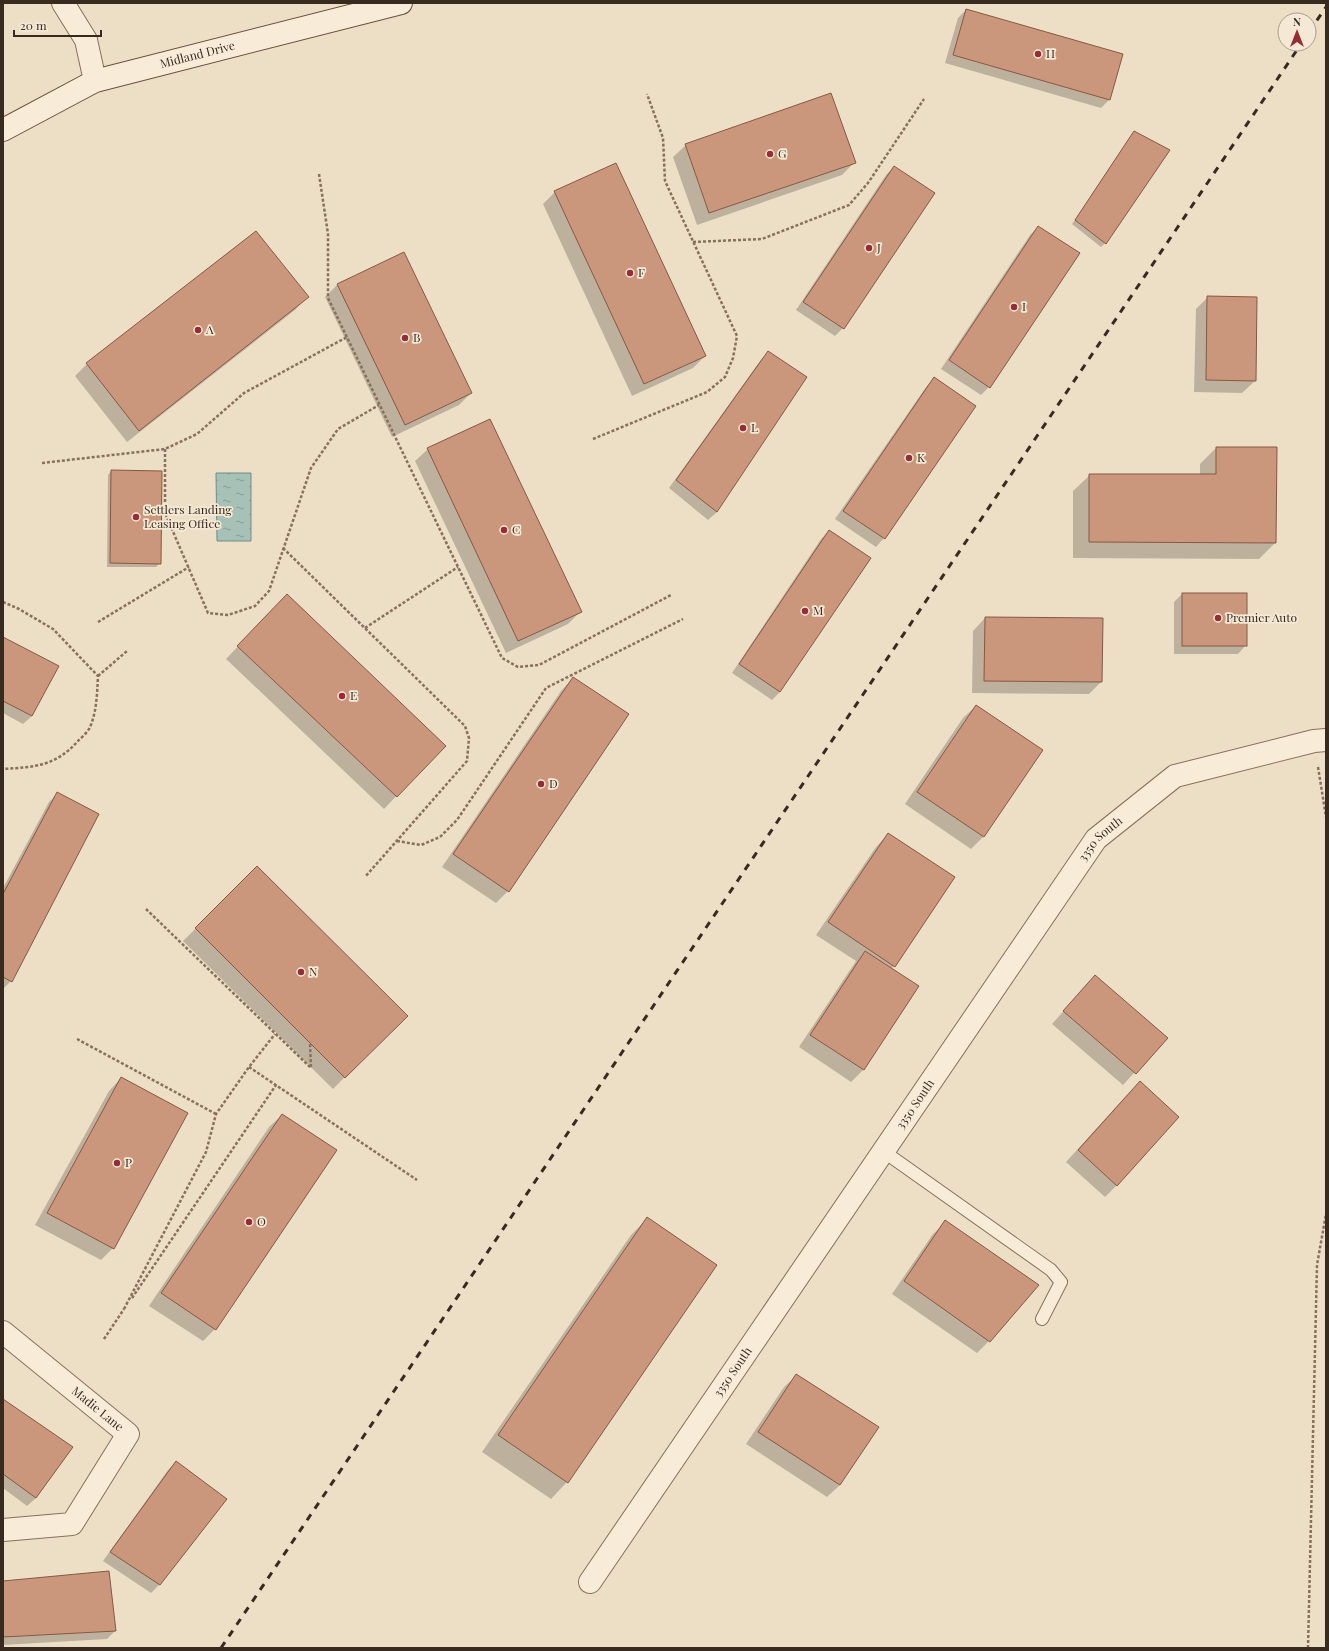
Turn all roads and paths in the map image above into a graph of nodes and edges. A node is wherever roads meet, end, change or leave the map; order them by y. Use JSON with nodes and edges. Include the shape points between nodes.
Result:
{"nodes":[{"id":1,"x":63,"y":3,"type":"edge"},
{"id":2,"x":401,"y":3,"type":"edge"},
{"id":3,"x":95,"y":81,"type":"junction"},
{"id":4,"x":647,"y":94,"type":"dead end"},
{"id":5,"x":924,"y":99,"type":"dead end"},
{"id":6,"x":3,"y":130,"type":"edge"},
{"id":7,"x":319,"y":174,"type":"dead end"},
{"id":8,"x":693,"y":242,"type":"junction"},
{"id":9,"x":346,"y":337,"type":"junction"},
{"id":10,"x":379,"y":405,"type":"junction"},
{"id":11,"x":593,"y":439,"type":"dead end"},
{"id":12,"x":166,"y":449,"type":"junction"},
{"id":13,"x":42,"y":463,"type":"dead end"},
{"id":14,"x":283,"y":548,"type":"junction"},
{"id":15,"x":189,"y":568,"type":"junction"},
{"id":16,"x":458,"y":568,"type":"junction"},
{"id":17,"x":671,"y":595,"type":"dead end"},
{"id":18,"x":3,"y":602,"type":"edge"},
{"id":19,"x":683,"y":619,"type":"dead end"},
{"id":20,"x":98,"y":622,"type":"dead end"},
{"id":21,"x":365,"y":628,"type":"junction"},
{"id":22,"x":127,"y":651,"type":"dead end"},
{"id":23,"x":98,"y":676,"type":"junction"},
{"id":24,"x":1320,"y":740,"type":"edge"},
{"id":25,"x":3,"y":769,"type":"edge"},
{"id":26,"x":1326,"y":816,"type":"edge"},
{"id":27,"x":397,"y":841,"type":"junction"},
{"id":28,"x":365,"y":877,"type":"dead end"},
{"id":29,"x":146,"y":910,"type":"dead end"},
{"id":30,"x":275,"y":1034,"type":"junction"},
{"id":31,"x":77,"y":1039,"type":"dead end"},
{"id":32,"x":310,"y":1042,"type":"dead end"},
{"id":33,"x":249,"y":1067,"type":"junction"},
{"id":34,"x":276,"y":1085,"type":"junction"},
{"id":35,"x":216,"y":1114,"type":"junction"},
{"id":36,"x":883,"y":1151,"type":"junction"},
{"id":37,"x":417,"y":1180,"type":"dead end"},
{"id":38,"x":1326,"y":1214,"type":"edge"},
{"id":39,"x":124,"y":1309,"type":"junction"},
{"id":40,"x":1042,"y":1319,"type":"dead end"},
{"id":41,"x":3,"y":1332,"type":"edge"},
{"id":42,"x":104,"y":1339,"type":"dead end"},
{"id":43,"x":3,"y":1530,"type":"edge"},
{"id":44,"x":590,"y":1582,"type":"dead end"},
{"id":45,"x":1308,"y":1648,"type":"edge"}],
"edges":[{"from":1,"to":3,"type":"street","via":[[86,40]]},
{"from":2,"to":3,"type":"street","name":"Midland Drive"},
{"from":3,"to":6,"type":"street","name":"Midland Drive"},
{"from":4,"to":8,"type":"path","via":[[662,138],[665,181]]},
{"from":5,"to":8,"type":"path","via":[[868,183],[849,205],[762,239]]},
{"from":7,"to":9,"type":"path","via":[[328,234],[328,298]]},
{"from":8,"to":11,"type":"path","via":[[736,336],[725,377],[708,392]]},
{"from":9,"to":10,"type":"path"},
{"from":9,"to":12,"type":"path","via":[[244,393],[197,434]]},
{"from":10,"to":14,"type":"path","via":[[338,429],[311,468]]},
{"from":10,"to":16,"type":"path"},
{"from":12,"to":13,"type":"path"},
{"from":12,"to":15,"type":"path","via":[[166,513]]},
{"from":14,"to":15,"type":"path","via":[[268,592],[255,606],[228,616],[208,613]]},
{"from":14,"to":21,"type":"path"},
{"from":15,"to":20,"type":"path"},
{"from":16,"to":17,"type":"path","via":[[502,658],[518,667],[539,665]]},
{"from":16,"to":21,"type":"path"},
{"from":18,"to":23,"type":"path","via":[[53,629]]},
{"from":19,"to":27,"type":"path","via":[[546,688],[457,820],[440,837],[421,845]]},
{"from":21,"to":27,"type":"path","via":[[465,726],[469,738],[467,761]]},
{"from":22,"to":23,"type":"path"},
{"from":23,"to":25,"type":"path","via":[[96,711],[90,729],[72,749],[54,761],[32,767]]},
{"from":24,"to":26,"type":"path"},
{"from":24,"to":36,"type":"street","name":"3350 South","via":[[1175,776],[1096,839]]},
{"from":27,"to":28,"type":"path"},
{"from":29,"to":30,"type":"path"},
{"from":30,"to":32,"type":"path","via":[[311,1068]]},
{"from":30,"to":33,"type":"path"},
{"from":31,"to":35,"type":"path"},
{"from":33,"to":34,"type":"path"},
{"from":33,"to":35,"type":"path"},
{"from":34,"to":37,"type":"path"},
{"from":34,"to":39,"type":"path"},
{"from":35,"to":39,"type":"path","via":[[206,1152]]},
{"from":36,"to":40,"type":"lane","via":[[1051,1270],[1061,1282]]},
{"from":36,"to":44,"type":"street","name":"3350 South"},
{"from":38,"to":45,"type":"path","via":[[1317,1265]]},
{"from":39,"to":42,"type":"path"},
{"from":41,"to":43,"type":"street","name":"Madie Lane","via":[[128,1434],[72,1524]]}]}
